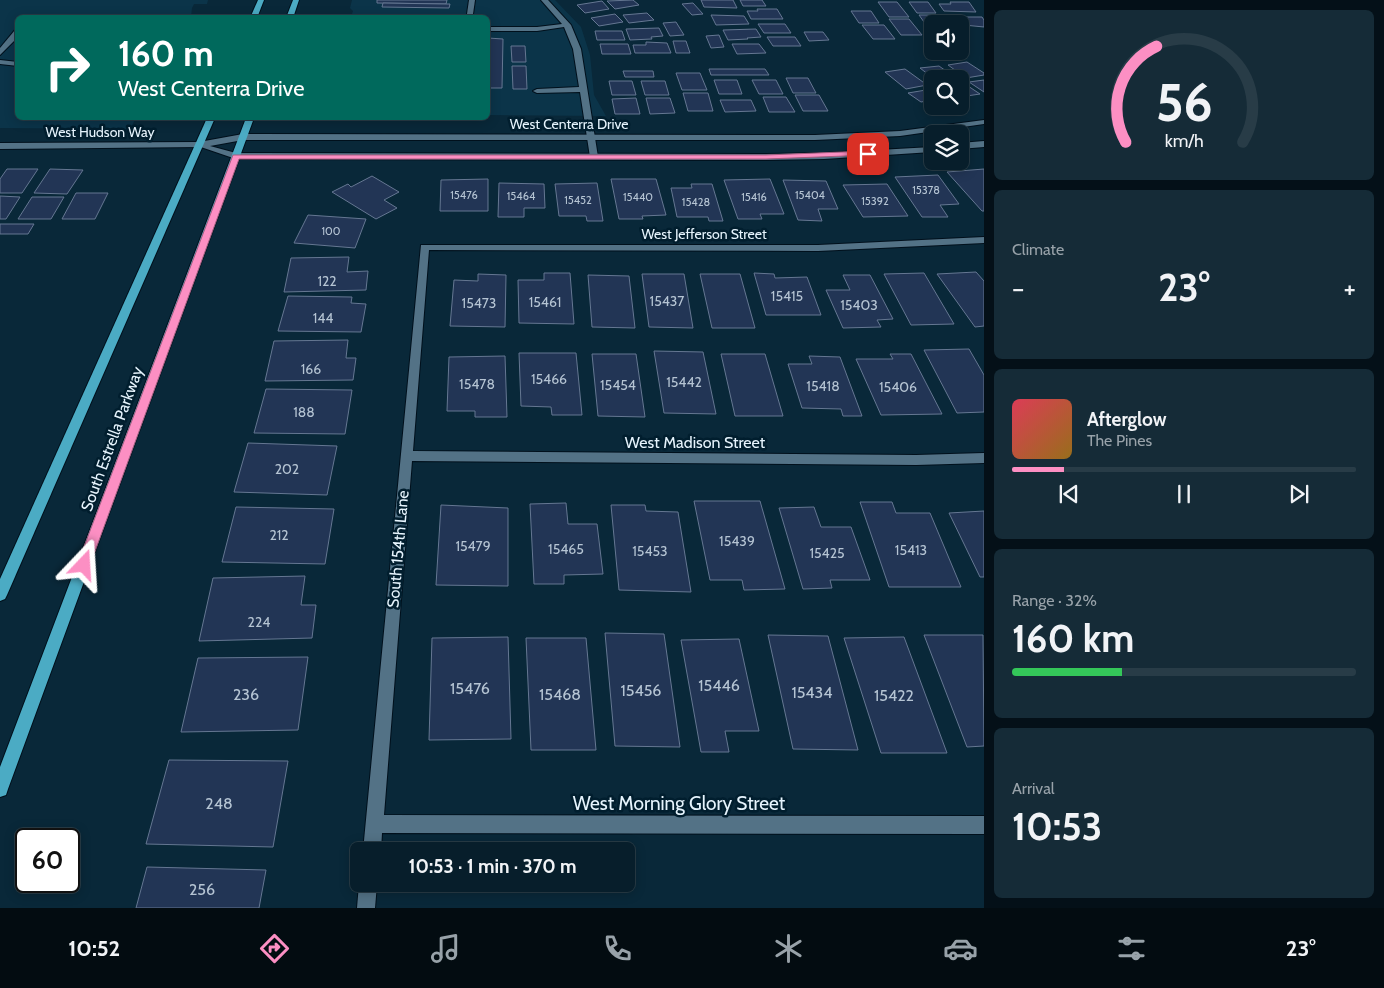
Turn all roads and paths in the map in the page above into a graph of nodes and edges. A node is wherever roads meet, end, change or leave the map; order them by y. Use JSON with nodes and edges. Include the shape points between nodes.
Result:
{"nodes":[{"id":1,"x":261,"y":0,"type":"edge"},
{"id":2,"x":296,"y":0,"type":"edge"},
{"id":3,"x":472,"y":0,"type":"edge"},
{"id":4,"x":544,"y":0,"type":"edge"},
{"id":5,"x":470,"y":14,"type":"dead end"},
{"id":6,"x":254,"y":15,"type":"edge"},
{"id":7,"x":290,"y":15,"type":"edge"},
{"id":8,"x":567,"y":25,"type":"junction"},
{"id":9,"x":490,"y":29,"type":"edge"},
{"id":10,"x":15,"y":36,"type":"edge"},
{"id":11,"x":0,"y":53,"type":"edge"},
{"id":12,"x":0,"y":62,"type":"edge"},
{"id":13,"x":15,"y":64,"type":"edge"},
{"id":14,"x":584,"y":89,"type":"junction"},
{"id":15,"x":537,"y":90,"type":"dead end"},
{"id":16,"x":210,"y":120,"type":"edge"},
{"id":17,"x":249,"y":120,"type":"edge"},
{"id":18,"x":984,"y":122,"type":"edge"},
{"id":19,"x":885,"y":133,"type":"junction"},
{"id":20,"x":243,"y":137,"type":"junction"},
{"id":21,"x":591,"y":138,"type":"junction"},
{"id":22,"x":984,"y":144,"type":"edge"},
{"id":23,"x":199,"y":145,"type":"junction"},
{"id":24,"x":969,"y":145,"type":"edge"},
{"id":25,"x":0,"y":146,"type":"edge"},
{"id":26,"x":924,"y":150,"type":"edge"},
{"id":27,"x":902,"y":152,"type":"junction"},
{"id":28,"x":236,"y":156,"type":"junction"},
{"id":29,"x":594,"y":157,"type":"junction"},
{"id":30,"x":984,"y":240,"type":"edge"},
{"id":31,"x":424,"y":247,"type":"joint"},
{"id":32,"x":406,"y":456,"type":"junction"},
{"id":33,"x":984,"y":458,"type":"edge"},
{"id":34,"x":0,"y":595,"type":"edge"},
{"id":35,"x":0,"y":789,"type":"edge"},
{"id":36,"x":375,"y":824,"type":"junction"},
{"id":37,"x":984,"y":826,"type":"edge"},
{"id":38,"x":373,"y":842,"type":"edge"},
{"id":39,"x":367,"y":892,"type":"edge"},
{"id":40,"x":366,"y":908,"type":"edge"}],
"edges":[{"from":1,"to":6,"type":"main road"},
{"from":2,"to":7,"type":"main road"},
{"from":3,"to":5,"type":"street"},
{"from":4,"to":8,"type":"street"},
{"from":8,"to":9,"type":"street"},
{"from":8,"to":14,"type":"street","via":[[577,49]]},
{"from":10,"to":11,"type":"street"},
{"from":12,"to":13,"type":"street"},
{"from":14,"to":15,"type":"street"},
{"from":14,"to":21,"type":"street"},
{"from":16,"to":23,"type":"main road"},
{"from":17,"to":20,"type":"main road","name":"South Estrella Parkway"},
{"from":18,"to":19,"type":"street","name":"West Centerra Drive"},
{"from":19,"to":21,"type":"street","name":"West Centerra Drive"},
{"from":19,"to":27,"type":"street"},
{"from":20,"to":21,"type":"street","name":"West Centerra Drive"},
{"from":20,"to":23,"type":"street","name":"West Centerra Drive"},
{"from":20,"to":28,"type":"main road","name":"South Estrella Parkway"},
{"from":21,"to":29,"type":"street"},
{"from":22,"to":24,"type":"street"},
{"from":23,"to":25,"type":"street","name":"West Hudson Way"},
{"from":23,"to":28,"type":"street","name":"West Centerra Drive"},
{"from":23,"to":34,"type":"main road"},
{"from":26,"to":27,"type":"street","name":"West Centerra Drive"},
{"from":27,"to":29,"type":"street","name":"West Centerra Drive","via":[[824,156]]},
{"from":28,"to":29,"type":"street","name":"West Centerra Drive"},
{"from":28,"to":35,"type":"main road","name":"South Estrella Parkway"},
{"from":30,"to":31,"type":"street","name":"West Jefferson Street","via":[[818,248]]},
{"from":31,"to":32,"type":"street","name":"South 154th Lane"},
{"from":32,"to":33,"type":"street","name":"West Madison Street"},
{"from":32,"to":36,"type":"street","name":"South 154th Lane"},
{"from":36,"to":37,"type":"street","name":"West Morning Glory Street"},
{"from":36,"to":38,"type":"street","name":"South 154th Lane"},
{"from":39,"to":40,"type":"street"}]}
